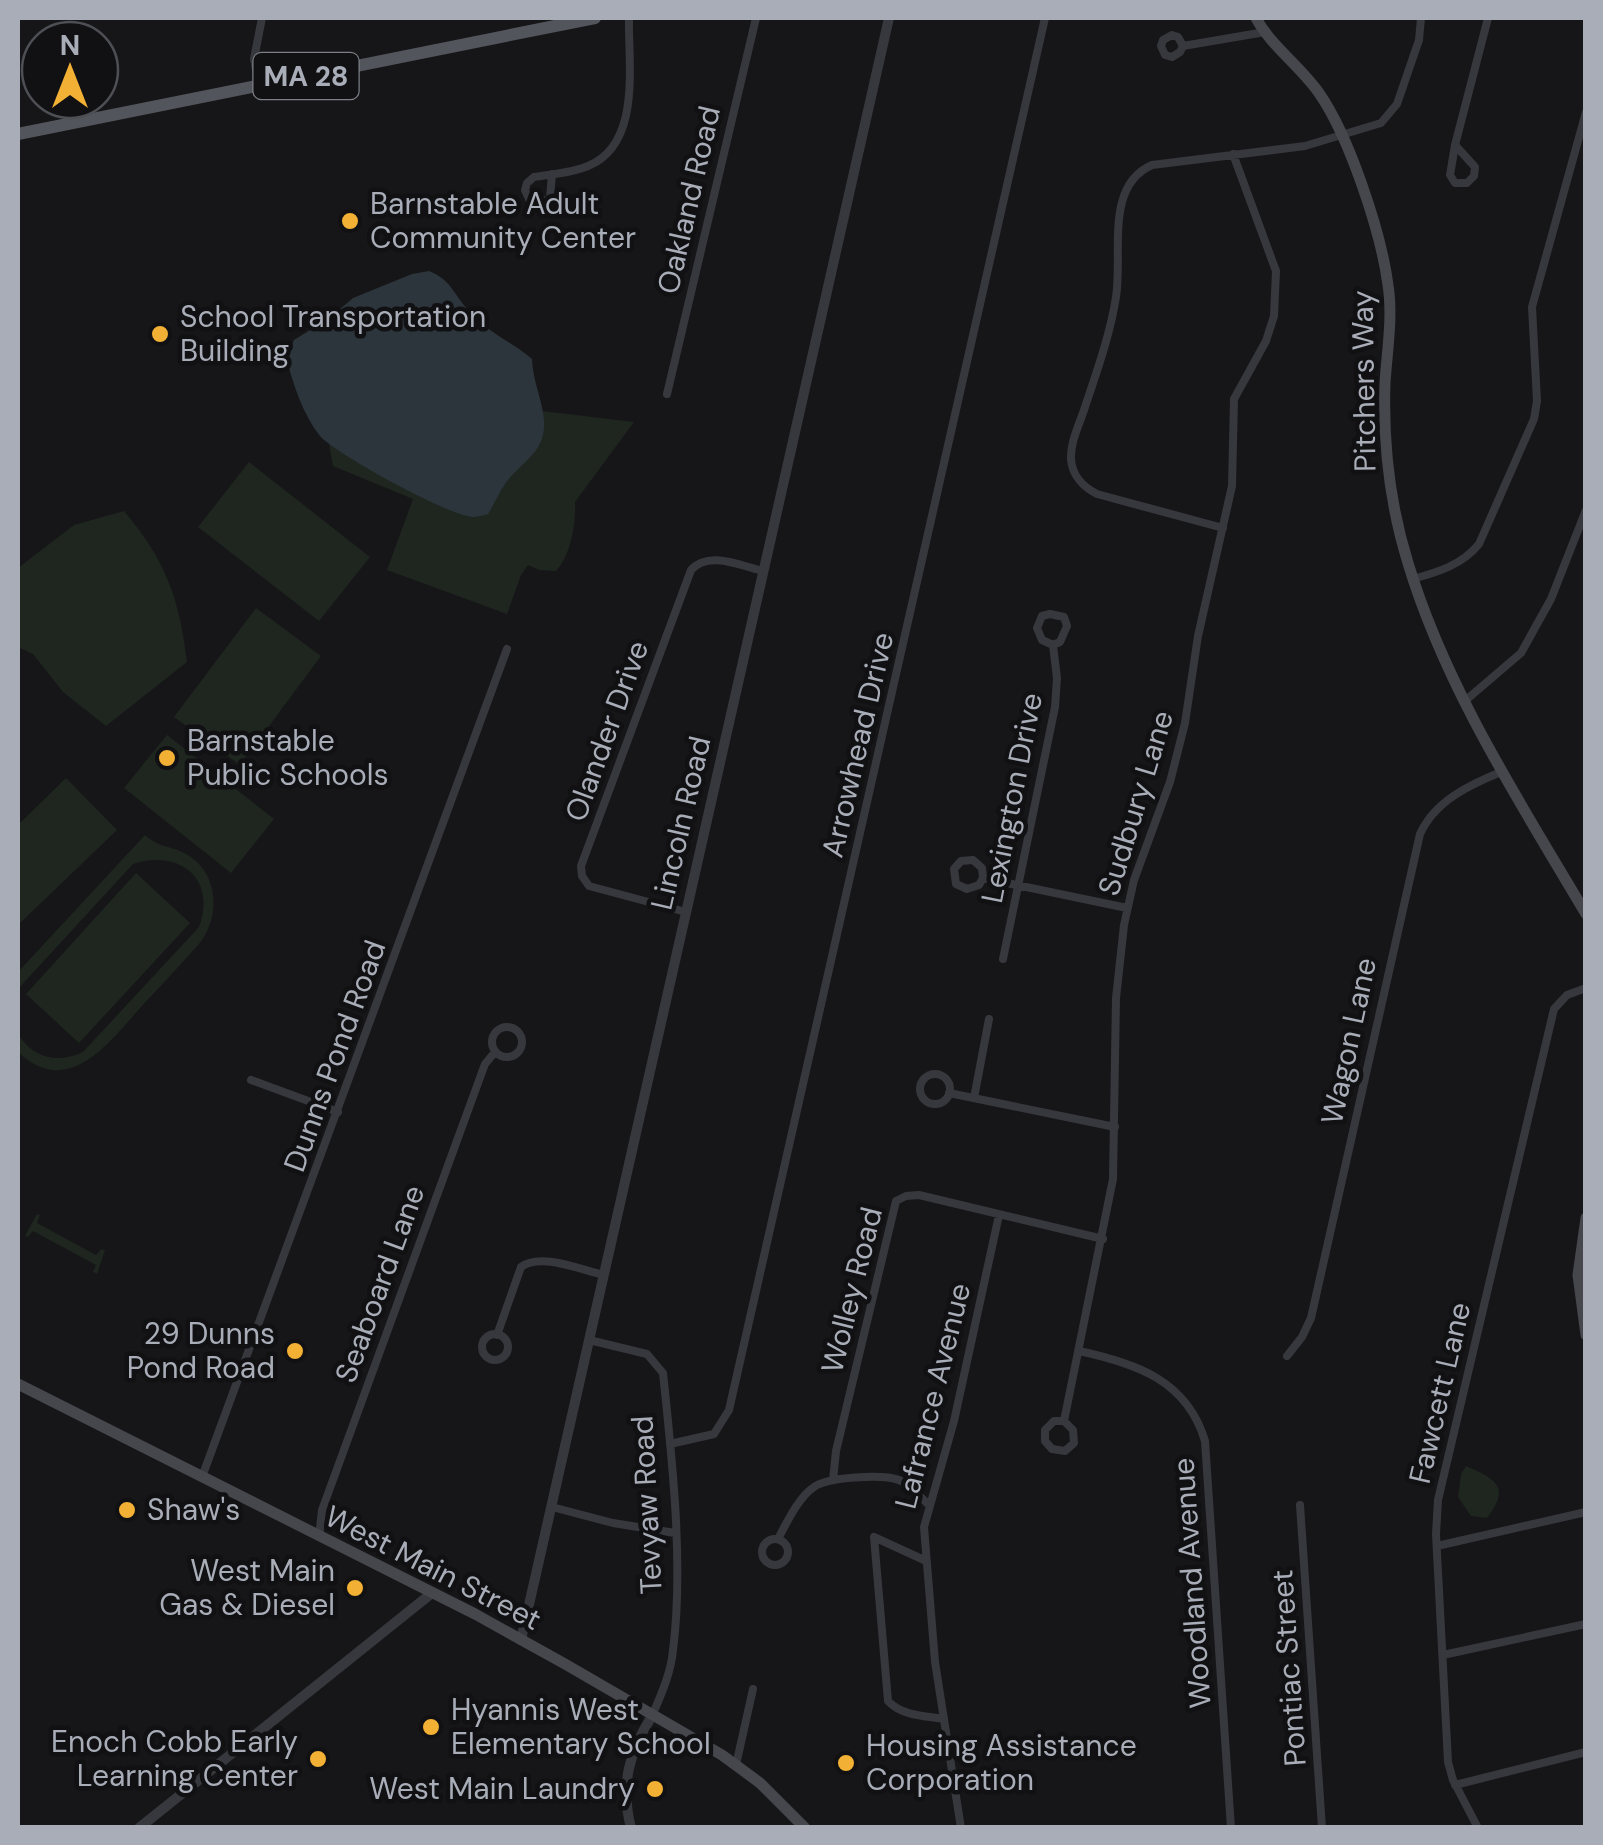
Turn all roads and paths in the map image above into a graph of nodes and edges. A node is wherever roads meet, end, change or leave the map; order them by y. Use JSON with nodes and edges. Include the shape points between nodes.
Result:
{"nodes":[{"id":1,"x":262,"y":18,"type":"edge"},
{"id":2,"x":595,"y":18,"type":"edge"},
{"id":3,"x":629,"y":18,"type":"edge"},
{"id":4,"x":756,"y":18,"type":"edge"},
{"id":5,"x":889,"y":18,"type":"edge"},
{"id":6,"x":1045,"y":18,"type":"edge"},
{"id":7,"x":1256,"y":18,"type":"edge"},
{"id":8,"x":1421,"y":18,"type":"edge"},
{"id":9,"x":1488,"y":18,"type":"edge"},
{"id":10,"x":1265,"y":32,"type":"junction"},
{"id":11,"x":1182,"y":46,"type":"dead end"},
{"id":12,"x":259,"y":86,"type":"junction"},
{"id":13,"x":1586,"y":112,"type":"edge"},
{"id":14,"x":18,"y":134,"type":"edge"},
{"id":15,"x":1342,"y":137,"type":"junction"},
{"id":16,"x":1455,"y":145,"type":"junction"},
{"id":17,"x":1233,"y":154,"type":"junction"},
{"id":18,"x":552,"y":174,"type":"junction"},
{"id":19,"x":668,"y":394,"type":"dead end"},
{"id":20,"x":1586,"y":510,"type":"edge"},
{"id":21,"x":1224,"y":528,"type":"junction"},
{"id":22,"x":764,"y":571,"type":"junction"},
{"id":23,"x":1413,"y":578,"type":"junction"},
{"id":24,"x":1053,"y":645,"type":"junction"},
{"id":25,"x":507,"y":649,"type":"dead end"},
{"id":26,"x":1466,"y":700,"type":"junction"},
{"id":27,"x":1501,"y":772,"type":"junction"},
{"id":28,"x":984,"y":878,"type":"dead end"},
{"id":29,"x":1018,"y":886,"type":"junction"},
{"id":30,"x":1127,"y":908,"type":"junction"},
{"id":31,"x":686,"y":912,"type":"junction"},
{"id":32,"x":1586,"y":914,"type":"edge"},
{"id":33,"x":1004,"y":959,"type":"dead end"},
{"id":34,"x":1586,"y":988,"type":"edge"},
{"id":35,"x":989,"y":1020,"type":"dead end"},
{"id":36,"x":495,"y":1052,"type":"dead end"},
{"id":37,"x":251,"y":1080,"type":"dead end"},
{"id":38,"x":949,"y":1093,"type":"dead end"},
{"id":39,"x":974,"y":1098,"type":"junction"},
{"id":40,"x":338,"y":1112,"type":"junction"},
{"id":41,"x":1115,"y":1128,"type":"junction"},
{"id":42,"x":999,"y":1215,"type":"junction"},
{"id":43,"x":1586,"y":1218,"type":"edge"},
{"id":44,"x":1102,"y":1239,"type":"junction"},
{"id":45,"x":604,"y":1275,"type":"junction"},
{"id":46,"x":1582,"y":1276,"type":"edge"},
{"id":47,"x":497,"y":1334,"type":"dead end"},
{"id":48,"x":1586,"y":1335,"type":"edge"},
{"id":49,"x":589,"y":1340,"type":"junction"},
{"id":50,"x":1079,"y":1351,"type":"junction"},
{"id":51,"x":1287,"y":1356,"type":"dead end"},
{"id":52,"x":18,"y":1384,"type":"edge"},
{"id":53,"x":1064,"y":1421,"type":"junction"},
{"id":54,"x":670,"y":1444,"type":"junction"},
{"id":55,"x":202,"y":1478,"type":"junction"},
{"id":56,"x":833,"y":1480,"type":"junction"},
{"id":57,"x":1300,"y":1505,"type":"dead end"},
{"id":58,"x":929,"y":1506,"type":"junction"},
{"id":59,"x":552,"y":1507,"type":"junction"},
{"id":60,"x":1586,"y":1512,"type":"edge"},
{"id":61,"x":675,"y":1533,"type":"junction"},
{"id":62,"x":319,"y":1537,"type":"junction"},
{"id":63,"x":778,"y":1539,"type":"dead end"},
{"id":64,"x":1437,"y":1546,"type":"junction"},
{"id":65,"x":924,"y":1560,"type":"junction"},
{"id":66,"x":432,"y":1593,"type":"junction"},
{"id":67,"x":1586,"y":1624,"type":"edge"},
{"id":68,"x":521,"y":1640,"type":"junction"},
{"id":69,"x":1443,"y":1655,"type":"junction"},
{"id":70,"x":753,"y":1689,"type":"dead end"},
{"id":71,"x":652,"y":1716,"type":"junction"},
{"id":72,"x":944,"y":1719,"type":"junction"},
{"id":73,"x":1586,"y":1752,"type":"edge"},
{"id":74,"x":736,"y":1765,"type":"junction"},
{"id":75,"x":1455,"y":1785,"type":"junction"},
{"id":76,"x":139,"y":1828,"type":"edge"},
{"id":77,"x":631,"y":1828,"type":"edge"},
{"id":78,"x":805,"y":1828,"type":"edge"},
{"id":79,"x":961,"y":1828,"type":"edge"},
{"id":80,"x":1230,"y":1828,"type":"edge"},
{"id":81,"x":1322,"y":1828,"type":"edge"},
{"id":82,"x":1478,"y":1828,"type":"edge"}],
"edges":[{"from":1,"to":12,"type":"street","via":[[254,59]]},
{"from":2,"to":12,"type":"main road","number":"MA 28"},
{"from":3,"to":18,"type":"street","via":[[628,106],[620,135],[595,163]]},
{"from":4,"to":19,"type":"street","name":"Oakland Road"},
{"from":5,"to":22,"type":"street","name":"Lincoln Road"},
{"from":6,"to":54,"type":"street","name":"Arrowhead Drive","via":[[737,1382],[727,1417],[714,1434]]},
{"from":7,"to":10,"type":"main road","name":"Pitchers Way"},
{"from":8,"to":15,"type":"street","via":[[1392,113]]},
{"from":9,"to":16,"type":"street"},
{"from":10,"to":11,"type":"street"},
{"from":10,"to":15,"type":"main road","name":"Pitchers Way","via":[[1320,94]]},
{"from":12,"to":14,"type":"main road","number":"MA 28"},
{"from":13,"to":23,"type":"street","via":[[1532,307],[1534,419],[1479,544],[1452,566]]},
{"from":15,"to":17,"type":"street"},
{"from":15,"to":23,"type":"main road","name":"Pitchers Way","via":[[1388,286],[1387,451]]},
{"from":16,"to":16,"type":"street","via":[[1450,176],[1467,183],[1475,167]]},
{"from":17,"to":21,"type":"street","name":"Sudbury Lane","via":[[1273,260],[1276,293],[1270,333],[1234,398]]},
{"from":17,"to":21,"type":"street","via":[[1152,165],[1128,184],[1111,326],[1071,456],[1077,477],[1091,491]]},
{"from":18,"to":18,"type":"street","via":[[550,198],[539,204],[528,199],[530,179]]},
{"from":20,"to":26,"type":"street","via":[[1521,654]]},
{"from":21,"to":30,"type":"street","name":"Sudbury Lane","via":[[1175,766]]},
{"from":22,"to":31,"type":"street","name":"Lincoln Road"},
{"from":22,"to":31,"type":"street","name":"Olander Drive","via":[[709,560],[690,570],[581,866],[589,886]]},
{"from":23,"to":26,"type":"main road","name":"Pitchers Way"},
{"from":24,"to":24,"type":"street","name":"Lexington Drive","via":[[1067,624],[1050,614],[1037,628]]},
{"from":24,"to":29,"type":"street","name":"Lexington Drive","via":[[1055,707]]},
{"from":25,"to":40,"type":"street","name":"Dunns Pond Road"},
{"from":26,"to":27,"type":"main road","name":"Pitchers Way"},
{"from":27,"to":32,"type":"main road","name":"Pitchers Way"},
{"from":27,"to":51,"type":"street","name":"Wagon Lane","via":[[1446,801],[1420,834],[1311,1318]]},
{"from":28,"to":29,"type":"street"},
{"from":29,"to":30,"type":"street"},
{"from":29,"to":33,"type":"street","name":"Lexington Drive"},
{"from":30,"to":41,"type":"street","name":"Sudbury Lane","via":[[1116,998]]},
{"from":31,"to":45,"type":"street","name":"Lincoln Road"},
{"from":34,"to":64,"type":"street","name":"Fawcett Lane","via":[[1554,1008],[1441,1479]]},
{"from":35,"to":39,"type":"street"},
{"from":36,"to":62,"type":"street","name":"Seaboard Lane","via":[[485,1064],[342,1454]]},
{"from":37,"to":40,"type":"street"},
{"from":38,"to":39,"type":"street"},
{"from":39,"to":41,"type":"street"},
{"from":40,"to":55,"type":"street","name":"Dunns Pond Road"},
{"from":41,"to":44,"type":"street","name":"Sudbury Lane"},
{"from":42,"to":44,"type":"street","name":"Wolley Road"},
{"from":42,"to":56,"type":"street","name":"Wolley Road","via":[[919,1195],[896,1202]]},
{"from":42,"to":58,"type":"street","name":"Lafrance Avenue"},
{"from":43,"to":46,"type":"main road"},
{"from":44,"to":50,"type":"street","name":"Sudbury Lane"},
{"from":45,"to":47,"type":"street","via":[[526,1262]]},
{"from":45,"to":49,"type":"street","name":"Lincoln Road"},
{"from":46,"to":48,"type":"main road"},
{"from":49,"to":54,"type":"street","name":"Tevyaw Road","via":[[633,1348],[657,1362]]},
{"from":49,"to":59,"type":"street","name":"Lincoln Road"},
{"from":50,"to":53,"type":"street","name":"Sudbury Lane"},
{"from":50,"to":80,"type":"street","name":"Woodland Avenue","via":[[1155,1375],[1185,1400],[1200,1424]]},
{"from":52,"to":55,"type":"main road","name":"West Main Street"},
{"from":53,"to":53,"type":"street","name":"Sudbury Lane","via":[[1074,1443],[1052,1450],[1045,1430]]},
{"from":54,"to":61,"type":"street","name":"Tevyaw Road"},
{"from":55,"to":62,"type":"main road","name":"West Main Street"},
{"from":56,"to":58,"type":"street","via":[[898,1480]]},
{"from":56,"to":63,"type":"street","via":[[807,1493]]},
{"from":57,"to":81,"type":"street","name":"Pontiac Street"},
{"from":58,"to":65,"type":"street","name":"Lafrance Avenue"},
{"from":59,"to":61,"type":"street"},
{"from":59,"to":68,"type":"street","name":"Lincoln Road"},
{"from":60,"to":64,"type":"street"},
{"from":61,"to":71,"type":"street","name":"Tevyaw Road","via":[[673,1652]]},
{"from":62,"to":66,"type":"main road","name":"West Main Street"},
{"from":64,"to":69,"type":"street","name":"Fawcett Lane"},
{"from":65,"to":72,"type":"street","name":"Lafrance Avenue"},
{"from":65,"to":72,"type":"street","via":[[874,1536],[888,1702]]},
{"from":66,"to":68,"type":"main road","name":"West Main Street"},
{"from":66,"to":76,"type":"street"},
{"from":67,"to":69,"type":"street"},
{"from":68,"to":71,"type":"main road","name":"West Main Street"},
{"from":69,"to":75,"type":"street","name":"Fawcett Lane"},
{"from":70,"to":74,"type":"street"},
{"from":71,"to":74,"type":"main road","name":"West Main Street"},
{"from":71,"to":77,"type":"street","via":[[627,1771]]},
{"from":72,"to":79,"type":"street","name":"Lafrance Avenue"},
{"from":73,"to":75,"type":"street"},
{"from":74,"to":78,"type":"main road","name":"West Main Street"},
{"from":75,"to":82,"type":"street","name":"Fawcett Lane"}]}
